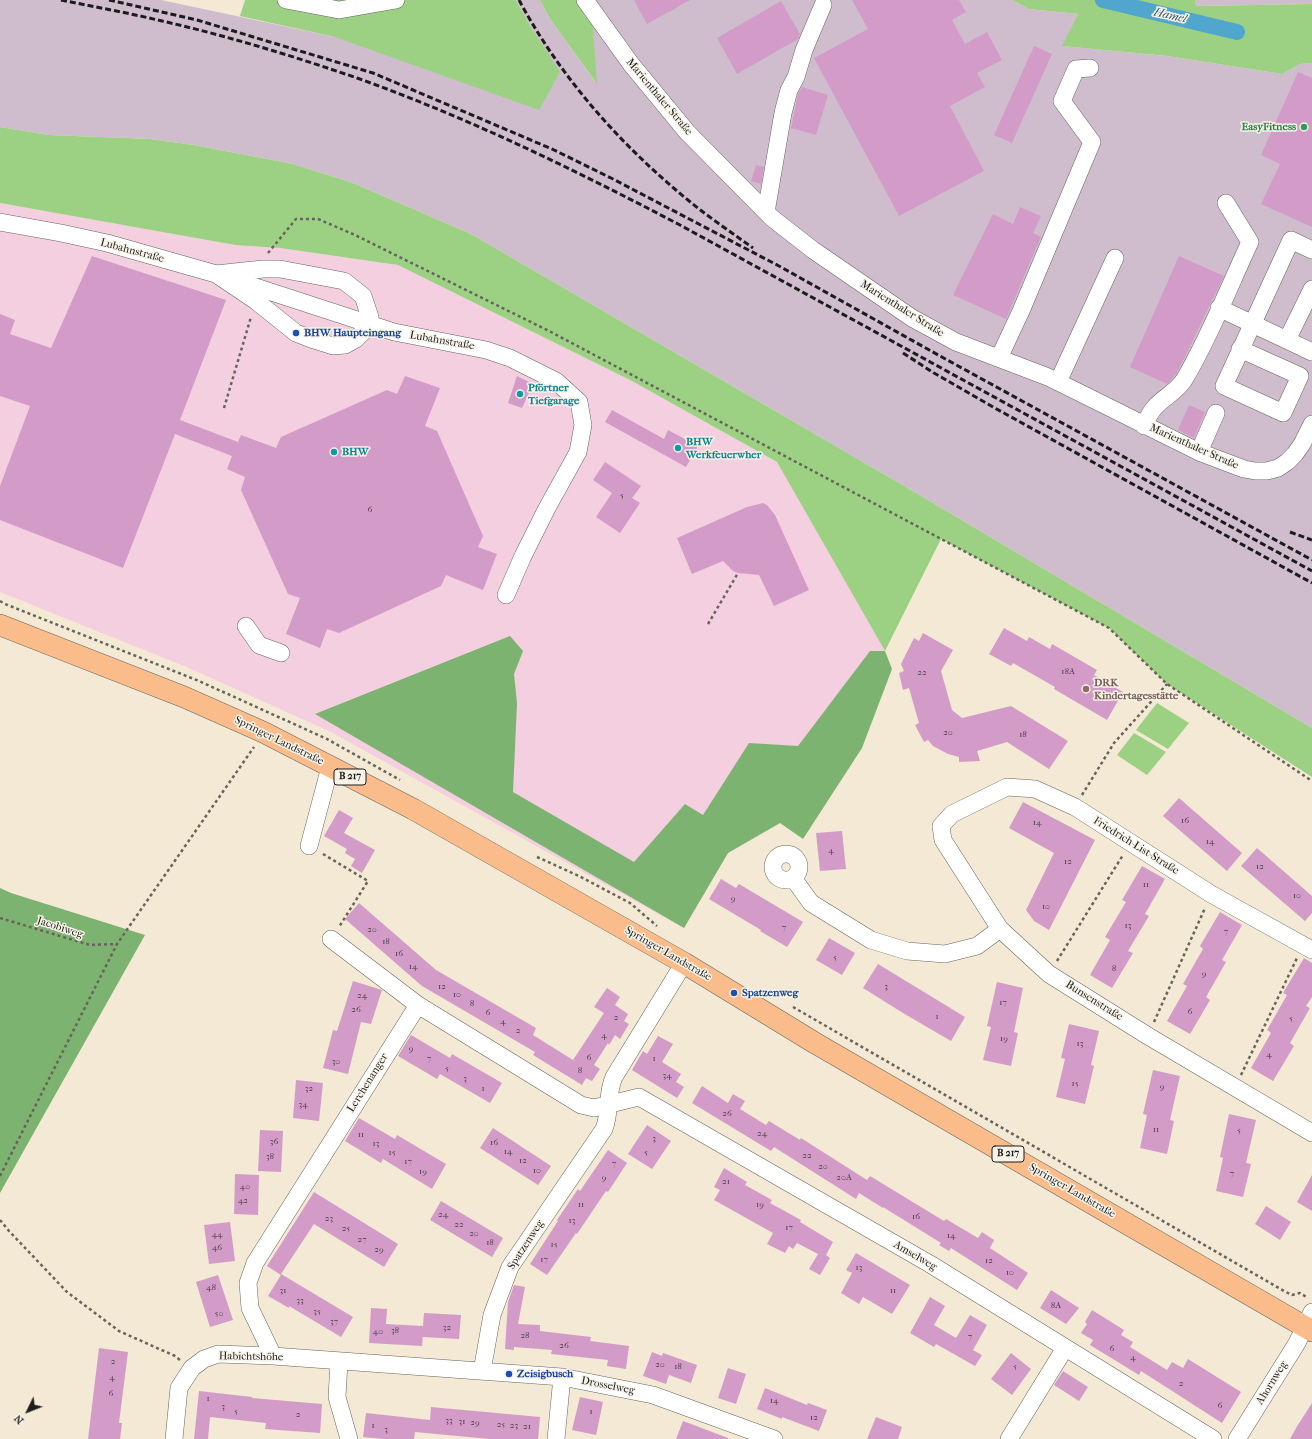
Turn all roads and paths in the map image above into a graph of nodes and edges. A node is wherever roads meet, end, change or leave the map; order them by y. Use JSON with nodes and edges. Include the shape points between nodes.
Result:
{"nodes":[{"id":1,"x":286,"y":0,"type":"edge"},
{"id":2,"x":396,"y":0,"type":"edge"},
{"id":3,"x":585,"y":0,"type":"edge"},
{"id":4,"x":823,"y":5,"type":"dead end"},
{"id":5,"x":1090,"y":68,"type":"dead end"},
{"id":6,"x":1226,"y":203,"type":"dead end"},
{"id":7,"x":766,"y":212,"type":"junction"},
{"id":8,"x":0,"y":222,"type":"edge"},
{"id":9,"x":1312,"y":250,"type":"edge"},
{"id":10,"x":1115,"y":258,"type":"dead end"},
{"id":11,"x":263,"y":269,"type":"junction"},
{"id":12,"x":216,"y":274,"type":"junction"},
{"id":13,"x":1312,"y":289,"type":"edge"},
{"id":14,"x":256,"y":301,"type":"junction"},
{"id":15,"x":1219,"y":308,"type":"junction"},
{"id":16,"x":368,"y":324,"type":"junction"},
{"id":17,"x":1252,"y":324,"type":"junction"},
{"id":18,"x":1287,"y":340,"type":"junction"},
{"id":19,"x":1240,"y":349,"type":"dead end"},
{"id":20,"x":1312,"y":352,"type":"edge"},
{"id":21,"x":999,"y":358,"type":"junction"},
{"id":22,"x":1058,"y":382,"type":"junction"},
{"id":23,"x":224,"y":408,"type":"dead end"},
{"id":24,"x":1216,"y":413,"type":"dead end"},
{"id":25,"x":1312,"y":424,"type":"edge"},
{"id":26,"x":1144,"y":426,"type":"junction"},
{"id":27,"x":1199,"y":452,"type":"junction"},
{"id":28,"x":738,"y":573,"type":"dead end"},
{"id":29,"x":506,"y":595,"type":"dead end"},
{"id":30,"x":708,"y":624,"type":"dead end"},
{"id":31,"x":0,"y":625,"type":"edge"},
{"id":32,"x":246,"y":626,"type":"dead end"},
{"id":33,"x":281,"y":652,"type":"dead end"},
{"id":34,"x":1167,"y":684,"type":"junction"},
{"id":35,"x":263,"y":732,"type":"junction"},
{"id":36,"x":330,"y":767,"type":"junction"},
{"id":37,"x":1312,"y":781,"type":"edge"},
{"id":38,"x":1075,"y":807,"type":"junction"},
{"id":39,"x":952,"y":814,"type":"joint"},
{"id":40,"x":1131,"y":843,"type":"junction"},
{"id":41,"x":310,"y":846,"type":"joint"},
{"id":42,"x":793,"y":878,"type":"dead end"},
{"id":43,"x":1211,"y":894,"type":"junction"},
{"id":44,"x":0,"y":918,"type":"edge"},
{"id":45,"x":1000,"y":928,"type":"junction"},
{"id":46,"x":332,"y":939,"type":"joint"},
{"id":47,"x":117,"y":944,"type":"junction"},
{"id":48,"x":1307,"y":948,"type":"edge"},
{"id":49,"x":684,"y":963,"type":"junction"},
{"id":50,"x":1049,"y":974,"type":"junction"},
{"id":51,"x":418,"y":1005,"type":"junction"},
{"id":52,"x":1148,"y":1036,"type":"junction"},
{"id":53,"x":1235,"y":1087,"type":"junction"},
{"id":54,"x":609,"y":1105,"type":"junction"},
{"id":55,"x":1312,"y":1133,"type":"edge"},
{"id":56,"x":0,"y":1176,"type":"edge"},
{"id":57,"x":0,"y":1220,"type":"edge"},
{"id":58,"x":1309,"y":1323,"type":"edge"},
{"id":59,"x":1065,"y":1348,"type":"junction"},
{"id":60,"x":273,"y":1356,"type":"junction"},
{"id":61,"x":340,"y":1362,"type":"junction"},
{"id":62,"x":192,"y":1368,"type":"junction"},
{"id":63,"x":482,"y":1372,"type":"junction"},
{"id":64,"x":562,"y":1377,"type":"junction"},
{"id":65,"x":174,"y":1439,"type":"edge"},
{"id":66,"x":349,"y":1439,"type":"edge"},
{"id":67,"x":556,"y":1439,"type":"edge"},
{"id":68,"x":774,"y":1439,"type":"edge"},
{"id":69,"x":1008,"y":1439,"type":"edge"},
{"id":70,"x":1213,"y":1439,"type":"edge"},
{"id":71,"x":1237,"y":1439,"type":"edge"}],
"edges":[{"from":1,"to":2,"type":"street","via":[[339,10]]},
{"from":3,"to":7,"type":"street","name":"Marienthaler Straße","via":[[630,64],[687,132]]},
{"from":4,"to":7,"type":"street","via":[[789,90]]},
{"from":5,"to":21,"type":"street","via":[[1076,69],[1062,101],[1092,142]]},
{"from":6,"to":15,"type":"street","via":[[1250,242]]},
{"from":7,"to":21,"type":"street","name":"Marienthaler Straße","via":[[813,250],[912,318],[956,342]]},
{"from":8,"to":12,"type":"street","name":"Lubahnstraße","via":[[107,244]]},
{"from":9,"to":17,"type":"street","via":[[1292,240]]},
{"from":10,"to":22,"type":"street"},
{"from":11,"to":12,"type":"street"},
{"from":11,"to":16,"type":"street","via":[[280,269],[344,281],[363,296],[370,317]]},
{"from":11,"to":34,"type":"path","via":[[268,254],[296,219],[318,219],[355,235],[551,332],[1109,628]]},
{"from":12,"to":14,"type":"street"},
{"from":12,"to":16,"type":"street","name":"Lubahnstraße"},
{"from":13,"to":18,"type":"street"},
{"from":14,"to":16,"type":"street","via":[[296,333],[333,346],[344,345],[356,339]]},
{"from":14,"to":23,"type":"path"},
{"from":15,"to":17,"type":"street"},
{"from":15,"to":26,"type":"street","via":[[1183,381],[1155,407]]},
{"from":16,"to":29,"type":"street","name":"Lubahnstraße","via":[[394,332],[486,350],[510,358],[556,381],[579,402],[583,425],[578,452],[547,508]]},
{"from":17,"to":18,"type":"street"},
{"from":17,"to":19,"type":"street"},
{"from":18,"to":20,"type":"street"},
{"from":21,"to":22,"type":"street","name":"Marienthaler Straße"},
{"from":22,"to":26,"type":"street","name":"Marienthaler Straße"},
{"from":24,"to":27,"type":"street"},
{"from":25,"to":27,"type":"street","name":"Marienthaler Straße","via":[[1295,454],[1278,468],[1267,471],[1244,469]]},
{"from":26,"to":27,"type":"street","name":"Marienthaler Straße"},
{"from":28,"to":30,"type":"path"},
{"from":31,"to":35,"type":"main road","name":"Springer Landstraße","number":"B 217","via":[[184,697]]},
{"from":32,"to":33,"type":"street","via":[[259,645]]},
{"from":34,"to":37,"type":"path"},
{"from":34,"to":38,"type":"path","via":[[1114,743]]},
{"from":35,"to":36,"type":"main road","name":"Springer Landstraße","number":"B 217"},
{"from":35,"to":47,"type":"path"},
{"from":36,"to":41,"type":"street"},
{"from":36,"to":49,"type":"main road","name":"Springer Landstraße","number":"B 217","via":[[413,809]]},
{"from":38,"to":39,"type":"street","name":"Friedrich-List-Straße","via":[[1035,790],[1007,787]]},
{"from":38,"to":40,"type":"street","name":"Friedrich-List-Straße"},
{"from":39,"to":45,"type":"street","name":"Bunsenstraße","via":[[941,826],[943,840]]},
{"from":40,"to":43,"type":"street","name":"Friedrich-List-Straße"},
{"from":40,"to":50,"type":"path"},
{"from":41,"to":46,"type":"path","via":[[368,881]]},
{"from":42,"to":45,"type":"street","via":[[812,902],[871,940],[908,951],[945,954],[977,946]]},
{"from":43,"to":48,"type":"street","name":"Friedrich-List-Straße"},
{"from":43,"to":52,"type":"path"},
{"from":44,"to":47,"type":"path","name":"Jacobiweg","via":[[90,945]]},
{"from":45,"to":50,"type":"street","name":"Bunsenstraße"},
{"from":46,"to":51,"type":"street"},
{"from":47,"to":56,"type":"path"},
{"from":48,"to":53,"type":"path"},
{"from":49,"to":54,"type":"street","name":"Spatzenweg","via":[[614,1077],[610,1087]]},
{"from":49,"to":58,"type":"main road","name":"Springer Landstraße","number":"B 217","via":[[816,1043]]},
{"from":50,"to":52,"type":"street","name":"Bunsenstraße"},
{"from":51,"to":54,"type":"street","via":[[581,1105],[594,1108]]},
{"from":51,"to":60,"type":"street","name":"Lerchenanger","via":[[255,1263],[248,1283],[250,1308]]},
{"from":52,"to":53,"type":"street","name":"Bunsenstraße"},
{"from":53,"to":55,"type":"street","name":"Bunsenstraße"},
{"from":54,"to":59,"type":"street","name":"Amselweg","via":[[639,1097],[930,1264]]},
{"from":54,"to":63,"type":"street","name":"Spatzenweg","via":[[604,1129],[510,1267],[492,1315]]},
{"from":57,"to":62,"type":"path","via":[[72,1296],[119,1332],[175,1356]]},
{"from":58,"to":71,"type":"street","name":"Ahornweg"},
{"from":59,"to":69,"type":"street"},
{"from":59,"to":70,"type":"street","name":"Amselweg"},
{"from":60,"to":61,"type":"street","name":"Habichtshöhe"},
{"from":60,"to":62,"type":"street","name":"Habichtshöhe","via":[[218,1354],[204,1359]]},
{"from":61,"to":63,"type":"street","name":"Drosselweg"},
{"from":61,"to":66,"type":"street","via":[[337,1397]]},
{"from":62,"to":65,"type":"street","name":"Habichtshöhe","via":[[179,1388]]},
{"from":63,"to":64,"type":"street","name":"Drosselweg"},
{"from":64,"to":67,"type":"street"},
{"from":64,"to":68,"type":"street","name":"Drosselweg","via":[[652,1395]]}]}
